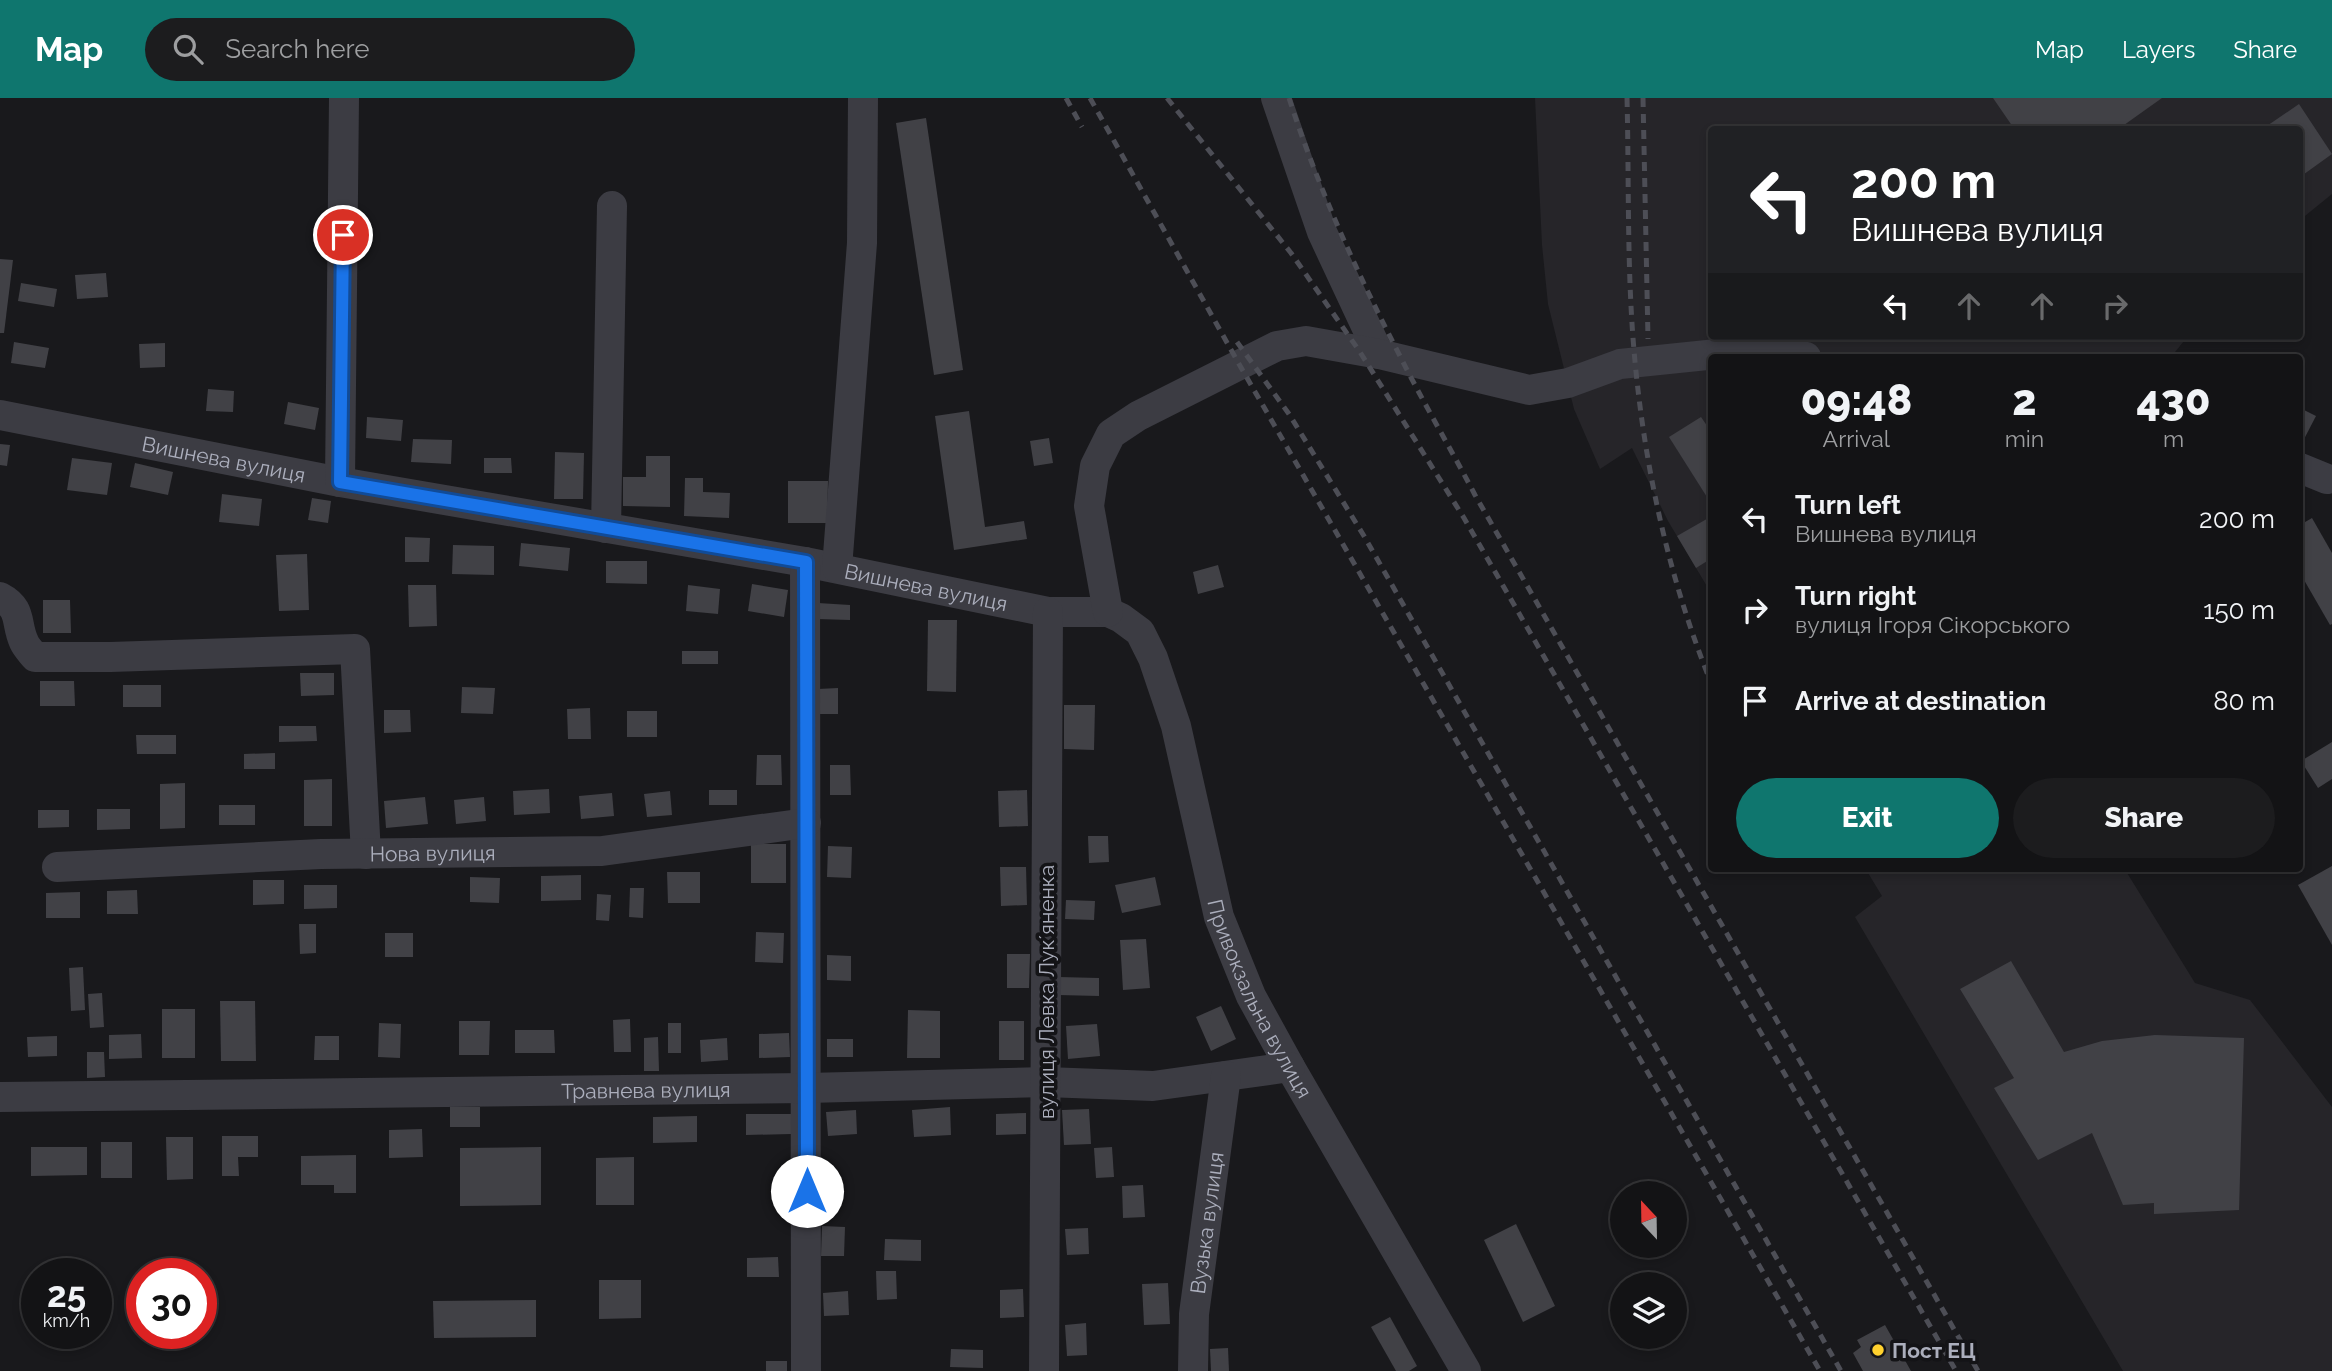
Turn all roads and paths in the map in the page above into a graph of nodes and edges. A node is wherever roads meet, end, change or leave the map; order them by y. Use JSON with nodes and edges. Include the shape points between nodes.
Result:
{"nodes":[{"id":1,"x":344,"y":98,"type":"edge"},
{"id":2,"x":863,"y":98,"type":"edge"},
{"id":3,"x":1276,"y":98,"type":"edge"},
{"id":4,"x":612,"y":206,"type":"dead end"},
{"id":5,"x":1379,"y":354,"type":"junction"},
{"id":6,"x":1717,"y":354,"type":"edge"},
{"id":7,"x":1776,"y":354,"type":"edge"},
{"id":8,"x":1708,"y":355,"type":"edge"},
{"id":9,"x":0,"y":415,"type":"edge"},
{"id":10,"x":2303,"y":469,"type":"edge"},
{"id":11,"x":2330,"y":481,"type":"edge"},
{"id":12,"x":340,"y":482,"type":"junction"},
{"id":13,"x":607,"y":528,"type":"junction"},
{"id":14,"x":806,"y":562,"type":"junction"},
{"id":15,"x":837,"y":568,"type":"junction"},
{"id":16,"x":0,"y":597,"type":"edge"},
{"id":17,"x":1048,"y":612,"type":"junction"},
{"id":18,"x":1108,"y":612,"type":"junction"},
{"id":19,"x":806,"y":823,"type":"junction"},
{"id":20,"x":366,"y":854,"type":"junction"},
{"id":21,"x":57,"y":867,"type":"dead end"},
{"id":22,"x":1290,"y":1067,"type":"junction"},
{"id":23,"x":1226,"y":1076,"type":"junction"},
{"id":24,"x":1045,"y":1082,"type":"junction"},
{"id":25,"x":807,"y":1088,"type":"junction"},
{"id":26,"x":0,"y":1097,"type":"edge"},
{"id":27,"x":806,"y":1371,"type":"edge"},
{"id":28,"x":1044,"y":1371,"type":"edge"},
{"id":29,"x":1193,"y":1371,"type":"edge"},
{"id":30,"x":1466,"y":1371,"type":"edge"}],
"edges":[{"from":1,"to":12,"type":"street"},
{"from":2,"to":15,"type":"street","via":[[862,243]]},
{"from":3,"to":5,"type":"street","via":[[1322,232]]},
{"from":4,"to":13,"type":"street"},
{"from":5,"to":8,"type":"street","via":[[1529,390],[1568,383],[1620,364]]},
{"from":5,"to":18,"type":"street","via":[[1306,341],[1277,346],[1111,434],[1095,466],[1089,506]]},
{"from":6,"to":7,"type":"street"},
{"from":9,"to":12,"type":"street","name":"Вишнева вулиця"},
{"from":10,"to":11,"type":"street"},
{"from":12,"to":13,"type":"street","name":"Вишнева вулиця"},
{"from":13,"to":14,"type":"street","name":"Вишнева вулиця"},
{"from":14,"to":15,"type":"street","name":"Вишнева вулиця"},
{"from":14,"to":19,"type":"street"},
{"from":15,"to":17,"type":"street","name":"Вишнева вулиця"},
{"from":16,"to":20,"type":"street","via":[[11,603],[24,644],[35,657],[355,649]]},
{"from":17,"to":18,"type":"street","name":"Вишнева вулиця"},
{"from":17,"to":24,"type":"street","name":"вулиця Левка Лукʼяненка"},
{"from":18,"to":22,"type":"street","name":"Привокзальна вулиця","via":[[1140,632],[1153,658],[1176,726],[1219,917],[1251,996]]},
{"from":19,"to":20,"type":"street","name":"Нова вулиця","via":[[603,851]]},
{"from":19,"to":25,"type":"street"},
{"from":20,"to":21,"type":"street","name":"Нова вулиця"},
{"from":22,"to":23,"type":"street","name":"Травнева вулиця"},
{"from":22,"to":30,"type":"street","name":"Привокзальна вулиця"},
{"from":23,"to":24,"type":"street","name":"Травнева вулиця","via":[[1153,1086]]},
{"from":23,"to":29,"type":"street","name":"Вузька вулиця","via":[[1194,1314]]},
{"from":24,"to":25,"type":"street","name":"Травнева вулиця"},
{"from":24,"to":28,"type":"street","name":"вулиця Левка Лукʼяненка"},
{"from":25,"to":26,"type":"street","name":"Травнева вулиця"},
{"from":25,"to":27,"type":"street"}]}
